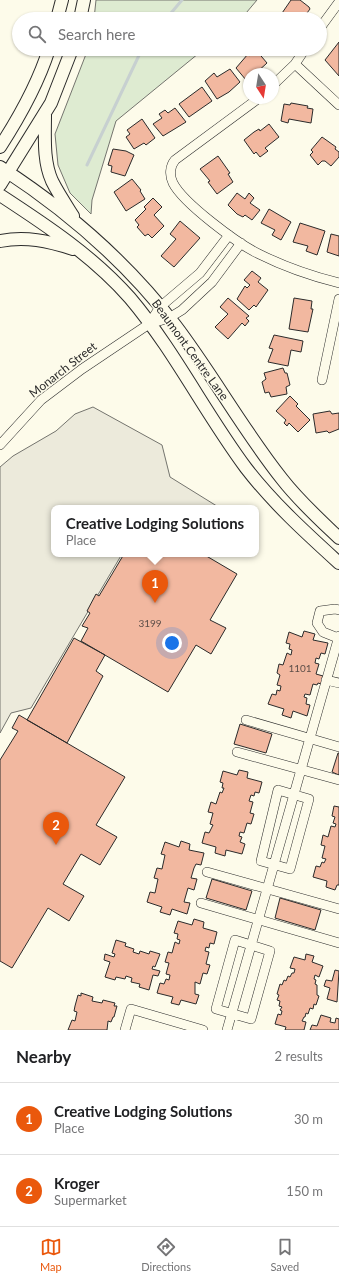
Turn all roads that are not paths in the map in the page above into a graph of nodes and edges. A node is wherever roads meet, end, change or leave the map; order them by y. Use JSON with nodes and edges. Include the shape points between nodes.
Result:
{"nodes":[{"id":1,"x":62,"y":0,"type":"edge"},
{"id":2,"x":84,"y":0,"type":"edge"},
{"id":3,"x":339,"y":2,"type":"edge"},
{"id":4,"x":59,"y":12,"type":"edge"},
{"id":5,"x":81,"y":12,"type":"edge"},
{"id":6,"x":327,"y":18,"type":"edge"},
{"id":7,"x":46,"y":56,"type":"edge"},
{"id":8,"x":69,"y":56,"type":"edge"},
{"id":9,"x":300,"y":56,"type":"edge"},
{"id":10,"x":295,"y":64,"type":"junction"},
{"id":11,"x":279,"y":79,"type":"edge"},
{"id":12,"x":251,"y":104,"type":"edge"},
{"id":13,"x":339,"y":105,"type":"edge"},
{"id":14,"x":45,"y":114,"type":"junction"},
{"id":15,"x":0,"y":147,"type":"edge"},
{"id":16,"x":4,"y":170,"type":"edge"},
{"id":17,"x":0,"y":185,"type":"edge"},
{"id":18,"x":0,"y":195,"type":"edge"},
{"id":19,"x":76,"y":223,"type":"junction"},
{"id":20,"x":229,"y":235,"type":"junction"},
{"id":21,"x":0,"y":241,"type":"edge"},
{"id":22,"x":241,"y":244,"type":"junction"},
{"id":23,"x":80,"y":251,"type":"junction"},
{"id":24,"x":339,"y":283,"type":"edge"},
{"id":25,"x":339,"y":299,"type":"edge"},
{"id":26,"x":160,"y":307,"type":"junction"},
{"id":27,"x":169,"y":318,"type":"junction"},
{"id":28,"x":149,"y":324,"type":"junction"},
{"id":29,"x":322,"y":380,"type":"dead end"},
{"id":30,"x":0,"y":445,"type":"edge"},
{"id":31,"x":339,"y":538,"type":"edge"},
{"id":32,"x":339,"y":563,"type":"edge"},
{"id":33,"x":339,"y":610,"type":"edge"},
{"id":34,"x":339,"y":637,"type":"edge"},
{"id":35,"x":330,"y":670,"type":"junction"},
{"id":36,"x":339,"y":672,"type":"edge"},
{"id":37,"x":326,"y":680,"type":"junction"},
{"id":38,"x":339,"y":683,"type":"edge"},
{"id":39,"x":246,"y":720,"type":"dead end"},
{"id":40,"x":310,"y":739,"type":"junction"},
{"id":41,"x":339,"y":747,"type":"edge"},
{"id":42,"x":237,"y":752,"type":"dead end"},
{"id":43,"x":301,"y":769,"type":"junction"},
{"id":44,"x":339,"y":780,"type":"edge"},
{"id":45,"x":294,"y":794,"type":"junction"},
{"id":46,"x":274,"y":865,"type":"junction"},
{"id":47,"x":207,"y":872,"type":"dead end"},
{"id":48,"x":267,"y":889,"type":"junction"},
{"id":49,"x":201,"y":903,"type":"dead end"},
{"id":50,"x":339,"y":909,"type":"edge"},
{"id":51,"x":258,"y":920,"type":"junction"},
{"id":52,"x":339,"y":943,"type":"edge"},
{"id":53,"x":250,"y":945,"type":"junction"},
{"id":54,"x":231,"y":1013,"type":"junction"},
{"id":55,"x":125,"y":1030,"type":"edge"},
{"id":56,"x":203,"y":1030,"type":"edge"},
{"id":57,"x":226,"y":1030,"type":"edge"}],
"edges":[{"from":1,"to":4,"type":"street"},
{"from":2,"to":5,"type":"street"},
{"from":3,"to":6,"type":"street"},
{"from":7,"to":15,"type":"street","via":[[25,105]]},
{"from":8,"to":14,"type":"street"},
{"from":9,"to":10,"type":"street"},
{"from":10,"to":11,"type":"street"},
{"from":10,"to":13,"type":"street"},
{"from":12,"to":20,"type":"street","via":[[172,164],[171,177],[176,187]]},
{"from":14,"to":16,"type":"street"},
{"from":14,"to":19,"type":"street","via":[[47,167],[51,180]]},
{"from":16,"to":17,"type":"street"},
{"from":16,"to":19,"type":"street","name":"Beaumont Centre Lane"},
{"from":18,"to":23,"type":"street","name":"Beaumont Centre Lane"},
{"from":19,"to":26,"type":"street","name":"Beaumont Centre Lane","via":[[126,267]]},
{"from":20,"to":22,"type":"street"},
{"from":20,"to":26,"type":"street","via":[[200,273]]},
{"from":21,"to":23,"type":"street","via":[[32,239]]},
{"from":22,"to":24,"type":"street","via":[[309,275]]},
{"from":22,"to":27,"type":"street","via":[[212,282],[182,310]]},
{"from":23,"to":28,"type":"street","name":"Beaumont Centre Lane","via":[[129,298]]},
{"from":25,"to":29,"type":"street"},
{"from":26,"to":27,"type":"street","name":"Beaumont Centre Lane"},
{"from":26,"to":28,"type":"street"},
{"from":27,"to":28,"type":"street"},
{"from":27,"to":31,"type":"street","name":"Beaumont Centre Lane","via":[[282,479]]},
{"from":28,"to":30,"type":"street","name":"Monarch Street","via":[[41,400]]},
{"from":28,"to":32,"type":"street","name":"Beaumont Centre Lane","via":[[246,468],[279,507]]},
{"from":33,"to":34,"type":"street","via":[[320,612],[317,623],[323,632]]},
{"from":34,"to":35,"type":"street"},
{"from":35,"to":36,"type":"street"},
{"from":35,"to":37,"type":"street"},
{"from":37,"to":38,"type":"street"},
{"from":37,"to":40,"type":"street"},
{"from":39,"to":40,"type":"street"},
{"from":40,"to":41,"type":"street"},
{"from":40,"to":43,"type":"street"},
{"from":42,"to":43,"type":"street"},
{"from":43,"to":44,"type":"street"},
{"from":43,"to":45,"type":"street"},
{"from":45,"to":46,"type":"street"},
{"from":45,"to":46,"type":"street","via":[[278,790],[261,861]]},
{"from":45,"to":46,"type":"street","via":[[309,799],[290,869]]},
{"from":46,"to":48,"type":"street"},
{"from":47,"to":48,"type":"street"},
{"from":48,"to":50,"type":"street"},
{"from":48,"to":51,"type":"street"},
{"from":49,"to":51,"type":"street"},
{"from":51,"to":52,"type":"street"},
{"from":51,"to":53,"type":"street"},
{"from":53,"to":54,"type":"street"},
{"from":53,"to":54,"type":"street","via":[[235,940],[216,1009]]},
{"from":53,"to":54,"type":"street","via":[[270,951],[251,1019]]},
{"from":54,"to":57,"type":"street"},
{"from":55,"to":56,"type":"street","via":[[131,1009]]}]}
